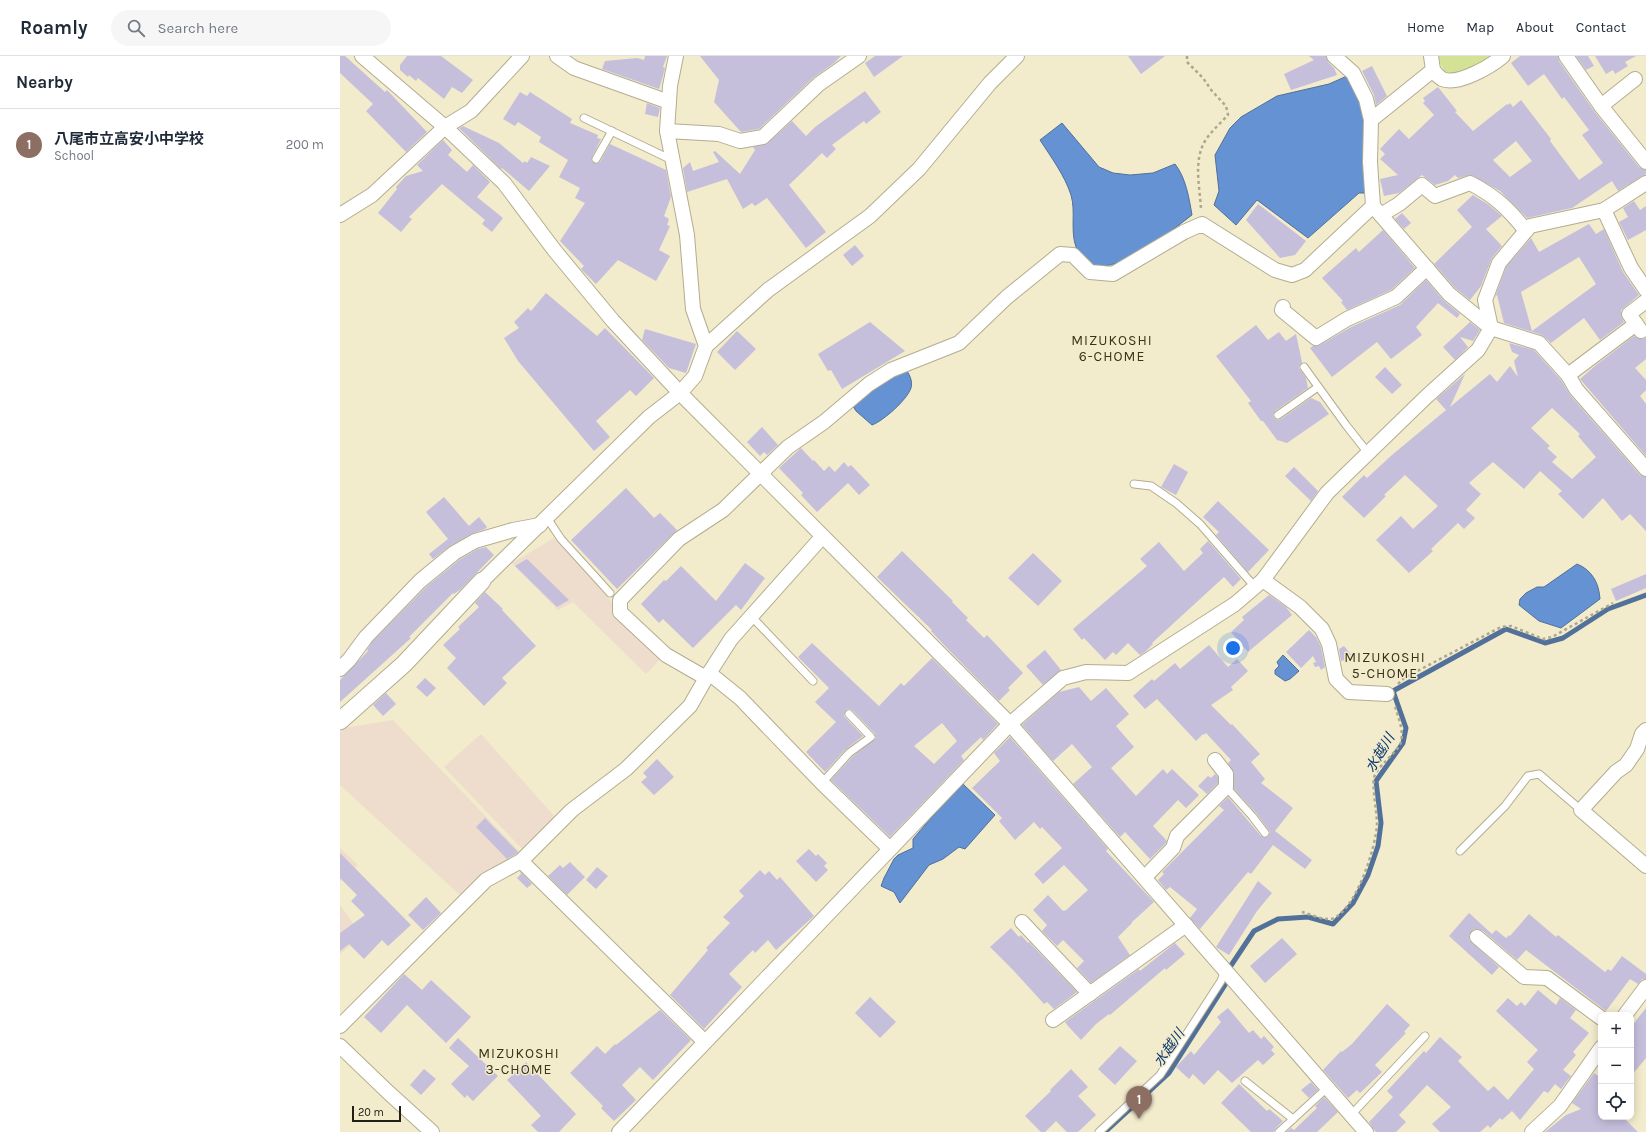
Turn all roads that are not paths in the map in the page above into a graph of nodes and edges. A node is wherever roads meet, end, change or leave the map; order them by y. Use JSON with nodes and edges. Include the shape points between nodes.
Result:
{"nodes":[{"id":1,"x":362,"y":56,"type":"edge"},
{"id":2,"x":522,"y":56,"type":"edge"},
{"id":3,"x":558,"y":56,"type":"edge"},
{"id":4,"x":676,"y":56,"type":"edge"},
{"id":5,"x":859,"y":56,"type":"edge"},
{"id":6,"x":1017,"y":56,"type":"edge"},
{"id":7,"x":1334,"y":56,"type":"edge"},
{"id":8,"x":1431,"y":56,"type":"edge"},
{"id":9,"x":1503,"y":56,"type":"edge"},
{"id":10,"x":1566,"y":56,"type":"edge"},
{"id":11,"x":1433,"y":70,"type":"junction"},
{"id":12,"x":1634,"y":79,"type":"dead end"},
{"id":13,"x":669,"y":102,"type":"junction"},
{"id":14,"x":1601,"y":106,"type":"junction"},
{"id":15,"x":584,"y":118,"type":"dead end"},
{"id":16,"x":1371,"y":120,"type":"junction"},
{"id":17,"x":445,"y":127,"type":"junction"},
{"id":18,"x":612,"y":131,"type":"junction"},
{"id":19,"x":667,"y":131,"type":"junction"},
{"id":20,"x":596,"y":159,"type":"dead end"},
{"id":21,"x":673,"y":160,"type":"junction"},
{"id":22,"x":1646,"y":162,"type":"edge"},
{"id":23,"x":1646,"y":183,"type":"edge"},
{"id":24,"x":1604,"y":210,"type":"junction"},
{"id":25,"x":1377,"y":211,"type":"junction"},
{"id":26,"x":340,"y":215,"type":"edge"},
{"id":27,"x":1526,"y":231,"type":"junction"},
{"id":28,"x":1427,"y":268,"type":"junction"},
{"id":29,"x":1646,"y":290,"type":"edge"},
{"id":30,"x":1646,"y":301,"type":"edge"},
{"id":31,"x":1283,"y":307,"type":"dead end"},
{"id":32,"x":1491,"y":328,"type":"junction"},
{"id":33,"x":706,"y":346,"type":"junction"},
{"id":34,"x":1304,"y":368,"type":"dead end"},
{"id":35,"x":1568,"y":375,"type":"junction"},
{"id":36,"x":1318,"y":387,"type":"junction"},
{"id":37,"x":680,"y":393,"type":"junction"},
{"id":38,"x":1278,"y":415,"type":"dead end"},
{"id":39,"x":1368,"y":453,"type":"junction"},
{"id":40,"x":1646,"y":469,"type":"edge"},
{"id":41,"x":760,"y":474,"type":"junction"},
{"id":42,"x":1134,"y":484,"type":"dead end"},
{"id":43,"x":544,"y":521,"type":"junction"},
{"id":44,"x":822,"y":537,"type":"junction"},
{"id":45,"x":482,"y":581,"type":"joint"},
{"id":46,"x":1259,"y":583,"type":"junction"},
{"id":47,"x":610,"y":593,"type":"dead end"},
{"id":48,"x":751,"y":616,"type":"junction"},
{"id":49,"x":340,"y":669,"type":"edge"},
{"id":50,"x":707,"y":675,"type":"junction"},
{"id":51,"x":813,"y":681,"type":"dead end"},
{"id":52,"x":1387,"y":694,"type":"road end"},
{"id":53,"x":849,"y":714,"type":"dead end"},
{"id":54,"x":340,"y":721,"type":"edge"},
{"id":55,"x":1010,"y":724,"type":"junction"},
{"id":56,"x":1646,"y":730,"type":"edge"},
{"id":57,"x":1215,"y":760,"type":"dead end"},
{"id":58,"x":822,"y":783,"type":"junction"},
{"id":59,"x":1226,"y":787,"type":"junction"},
{"id":60,"x":1581,"y":810,"type":"junction"},
{"id":61,"x":1265,"y":833,"type":"dead end"},
{"id":62,"x":890,"y":849,"type":"junction"},
{"id":63,"x":1460,"y":851,"type":"dead end"},
{"id":64,"x":521,"y":861,"type":"junction"},
{"id":65,"x":1646,"y":866,"type":"edge"},
{"id":66,"x":1145,"y":878,"type":"junction"},
{"id":67,"x":1022,"y":922,"type":"dead end"},
{"id":68,"x":1186,"y":925,"type":"junction"},
{"id":69,"x":1476,"y":937,"type":"dead end"},
{"id":70,"x":1225,"y":970,"type":"junction"},
{"id":71,"x":1646,"y":987,"type":"edge"},
{"id":72,"x":1090,"y":994,"type":"junction"},
{"id":73,"x":1627,"y":1012,"type":"edge"},
{"id":74,"x":1598,"y":1016,"type":"edge"},
{"id":75,"x":1053,"y":1020,"type":"dead end"},
{"id":76,"x":340,"y":1026,"type":"edge"},
{"id":77,"x":1425,"y":1036,"type":"dead end"},
{"id":78,"x":705,"y":1042,"type":"junction"},
{"id":79,"x":340,"y":1046,"type":"edge"},
{"id":80,"x":1598,"y":1052,"type":"edge"},
{"id":81,"x":1245,"y":1082,"type":"dead end"},
{"id":82,"x":1327,"y":1088,"type":"junction"},
{"id":83,"x":1351,"y":1115,"type":"junction"},
{"id":84,"x":1293,"y":1119,"type":"junction"},
{"id":85,"x":1363,"y":1131,"type":"edge"},
{"id":86,"x":432,"y":1132,"type":"edge"},
{"id":87,"x":619,"y":1132,"type":"edge"},
{"id":88,"x":1099,"y":1132,"type":"edge"},
{"id":89,"x":1279,"y":1132,"type":"edge"},
{"id":90,"x":1532,"y":1132,"type":"edge"}],
"edges":[{"from":1,"to":17,"type":"street"},
{"from":2,"to":17,"type":"street","via":[[471,111]]},
{"from":3,"to":13,"type":"street","via":[[574,68]]},
{"from":4,"to":13,"type":"street"},
{"from":5,"to":19,"type":"street","via":[[819,84],[763,137],[740,141],[718,134]]},
{"from":6,"to":33,"type":"street","via":[[990,83],[920,168],[870,216],[768,290]]},
{"from":7,"to":16,"type":"street","via":[[1353,73],[1366,99]]},
{"from":8,"to":11,"type":"street"},
{"from":9,"to":11,"type":"street","via":[[1484,69],[1455,80],[1442,79]]},
{"from":10,"to":14,"type":"street"},
{"from":11,"to":16,"type":"street"},
{"from":12,"to":14,"type":"street"},
{"from":13,"to":19,"type":"street"},
{"from":14,"to":22,"type":"street"},
{"from":15,"to":18,"type":"lane"},
{"from":16,"to":25,"type":"street","via":[[1370,162]]},
{"from":17,"to":26,"type":"street","via":[[372,195]]},
{"from":17,"to":37,"type":"street","via":[[504,183],[555,251],[613,320]]},
{"from":18,"to":20,"type":"lane"},
{"from":18,"to":21,"type":"lane"},
{"from":19,"to":21,"type":"street"},
{"from":21,"to":33,"type":"street","via":[[687,235],[693,309]]},
{"from":23,"to":24,"type":"street"},
{"from":24,"to":27,"type":"street","via":[[1530,226]]},
{"from":24,"to":29,"type":"street","via":[[1632,268]]},
{"from":25,"to":27,"type":"street","via":[[1399,204],[1422,184],[1435,196],[1470,183],[1486,191],[1509,210]]},
{"from":25,"to":28,"type":"street"},
{"from":25,"to":41,"type":"street","via":[[1305,270],[1292,275],[1275,270],[1202,224],[1113,274],[1090,272],[1073,255],[1060,254],[1007,297],[959,343],[891,370],[869,384],[824,422],[788,447]]},
{"from":27,"to":32,"type":"street","via":[[1499,263],[1488,293],[1486,300]]},
{"from":28,"to":31,"type":"street","via":[[1396,297],[1347,319],[1316,338],[1282,310]]},
{"from":28,"to":32,"type":"street","via":[[1449,294]]},
{"from":30,"to":35,"type":"street","via":[[1629,314],[1638,328]]},
{"from":32,"to":35,"type":"street","via":[[1539,343]]},
{"from":32,"to":39,"type":"street","via":[[1478,350]]},
{"from":33,"to":37,"type":"street","via":[[695,376]]},
{"from":34,"to":36,"type":"lane"},
{"from":35,"to":40,"type":"street","via":[[1576,389]]},
{"from":36,"to":38,"type":"lane"},
{"from":36,"to":39,"type":"lane"},
{"from":37,"to":41,"type":"street"},
{"from":37,"to":43,"type":"street","via":[[649,417]]},
{"from":39,"to":46,"type":"street","via":[[1326,493]]},
{"from":41,"to":44,"type":"street"},
{"from":41,"to":50,"type":"street","via":[[723,510],[679,539],[620,600],[620,612],[666,655]]},
{"from":42,"to":46,"type":"lane","via":[[1151,486],[1176,503]]},
{"from":43,"to":45,"type":"street"},
{"from":43,"to":47,"type":"lane"},
{"from":43,"to":49,"type":"street","via":[[475,541],[454,554],[420,581],[366,637]]},
{"from":44,"to":48,"type":"street"},
{"from":44,"to":55,"type":"street"},
{"from":45,"to":54,"type":"street","via":[[404,664]]},
{"from":46,"to":52,"type":"street","via":[[1300,607],[1322,629],[1329,644],[1336,678],[1349,692]]},
{"from":46,"to":55,"type":"street","via":[[1235,604],[1128,673],[1086,672],[1063,678]]},
{"from":48,"to":50,"type":"street","via":[[731,639]]},
{"from":48,"to":51,"type":"lane"},
{"from":50,"to":58,"type":"street","via":[[740,698]]},
{"from":50,"to":64,"type":"street","via":[[690,706],[626,769],[572,810]]},
{"from":53,"to":58,"type":"lane","via":[[871,737],[849,754]]},
{"from":55,"to":62,"type":"street"},
{"from":55,"to":66,"type":"street"},
{"from":56,"to":60,"type":"street","via":[[1626,765],[1616,772]]},
{"from":57,"to":59,"type":"street","via":[[1226,774]]},
{"from":58,"to":62,"type":"street"},
{"from":59,"to":61,"type":"lane"},
{"from":59,"to":66,"type":"street","via":[[1177,836],[1173,848]]},
{"from":60,"to":63,"type":"lane","via":[[1538,774],[1528,776],[1505,806]]},
{"from":60,"to":65,"type":"street"},
{"from":62,"to":78,"type":"street"},
{"from":64,"to":76,"type":"street","via":[[486,880]]},
{"from":64,"to":78,"type":"street"},
{"from":66,"to":68,"type":"street"},
{"from":67,"to":72,"type":"street"},
{"from":68,"to":70,"type":"street"},
{"from":68,"to":72,"type":"street"},
{"from":69,"to":74,"type":"street","via":[[1524,977],[1547,978]]},
{"from":70,"to":82,"type":"street"},
{"from":70,"to":88,"type":"lane","via":[[1222,981],[1160,1075]]},
{"from":71,"to":73,"type":"street"},
{"from":72,"to":75,"type":"street"},
{"from":77,"to":83,"type":"lane"},
{"from":78,"to":87,"type":"street"},
{"from":79,"to":86,"type":"street"},
{"from":80,"to":90,"type":"street","via":[[1560,1106]]},
{"from":81,"to":84,"type":"lane"},
{"from":82,"to":83,"type":"street"},
{"from":82,"to":84,"type":"lane"},
{"from":83,"to":85,"type":"street"},
{"from":84,"to":89,"type":"lane"}]}
